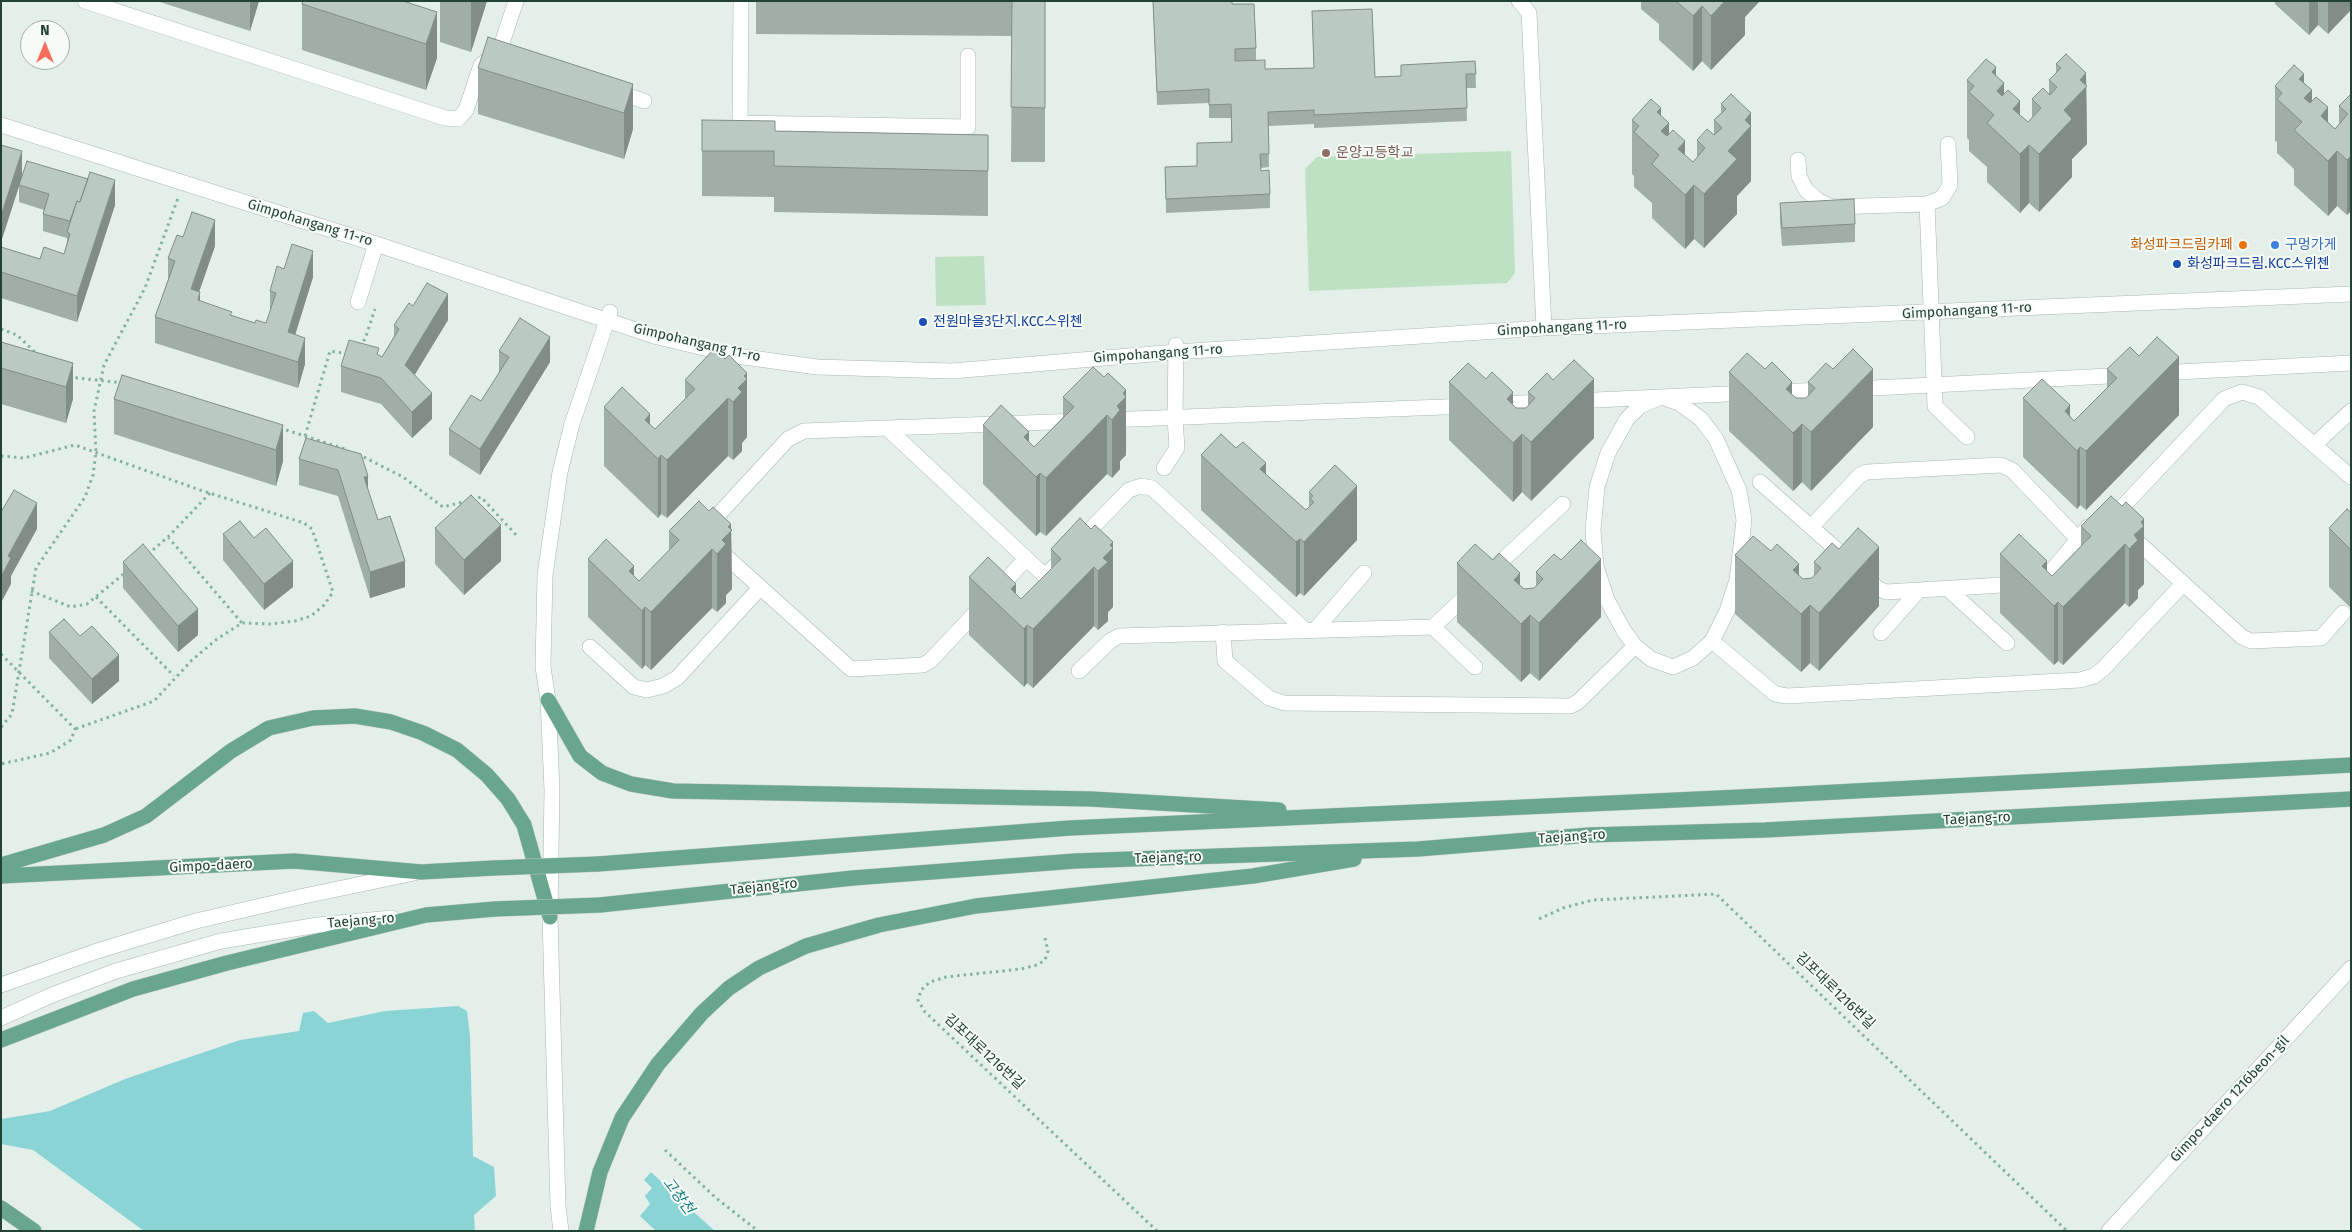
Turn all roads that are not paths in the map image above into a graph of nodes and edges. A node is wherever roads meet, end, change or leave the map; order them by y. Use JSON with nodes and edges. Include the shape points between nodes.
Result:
{"nodes":[{"id":1,"x":85,"y":1,"type":"edge"},
{"id":2,"x":516,"y":1,"type":"edge"},
{"id":3,"x":741,"y":1,"type":"edge"},
{"id":4,"x":1519,"y":1,"type":"edge"},
{"id":5,"x":499,"y":52,"type":"junction"},
{"id":6,"x":968,"y":56,"type":"dead end"},
{"id":7,"x":517,"y":58,"type":"edge"},
{"id":8,"x":599,"y":86,"type":"edge"},
{"id":9,"x":644,"y":101,"type":"dead end"},
{"id":10,"x":1,"y":118,"type":"edge"},
{"id":11,"x":1,"y":125,"type":"edge"},
{"id":12,"x":1948,"y":144,"type":"dead end"},
{"id":13,"x":1798,"y":160,"type":"dead end"},
{"id":14,"x":1927,"y":204,"type":"junction"},
{"id":15,"x":376,"y":244,"type":"junction"},
{"id":16,"x":2351,"y":286,"type":"edge"},
{"id":17,"x":2351,"y":294,"type":"edge"},
{"id":18,"x":358,"y":302,"type":"dead end"},
{"id":19,"x":1932,"y":308,"type":"junction"},
{"id":20,"x":608,"y":316,"type":"junction"},
{"id":21,"x":1544,"y":324,"type":"junction"},
{"id":22,"x":1176,"y":348,"type":"junction"},
{"id":23,"x":2351,"y":363,"type":"edge"},
{"id":24,"x":1934,"y":385,"type":"junction"},
{"id":25,"x":1662,"y":397,"type":"junction"},
{"id":26,"x":2351,"y":411,"type":"edge"},
{"id":27,"x":1175,"y":418,"type":"junction"},
{"id":28,"x":888,"y":429,"type":"junction"},
{"id":29,"x":1967,"y":438,"type":"dead end"},
{"id":30,"x":2314,"y":445,"type":"junction"},
{"id":31,"x":1164,"y":468,"type":"dead end"},
{"id":32,"x":2351,"y":477,"type":"edge"},
{"id":33,"x":1760,"y":482,"type":"dead end"},
{"id":34,"x":1563,"y":504,"type":"dead end"},
{"id":35,"x":2112,"y":518,"type":"junction"},
{"id":36,"x":1812,"y":526,"type":"junction"},
{"id":37,"x":2078,"y":539,"type":"junction"},
{"id":38,"x":1026,"y":559,"type":"junction"},
{"id":39,"x":1364,"y":573,"type":"dead end"},
{"id":40,"x":2183,"y":584,"type":"junction"},
{"id":41,"x":760,"y":588,"type":"junction"},
{"id":42,"x":1948,"y":588,"type":"junction"},
{"id":43,"x":1919,"y":590,"type":"junction"},
{"id":44,"x":2343,"y":612,"type":"dead end"},
{"id":45,"x":1433,"y":627,"type":"junction"},
{"id":46,"x":1310,"y":630,"type":"junction"},
{"id":47,"x":1223,"y":632,"type":"junction"},
{"id":48,"x":1881,"y":633,"type":"dead end"},
{"id":49,"x":1712,"y":640,"type":"junction"},
{"id":50,"x":2008,"y":643,"type":"dead end"},
{"id":51,"x":1635,"y":646,"type":"junction"},
{"id":52,"x":590,"y":648,"type":"dead end"},
{"id":53,"x":1475,"y":666,"type":"dead end"},
{"id":54,"x":1079,"y":671,"type":"dead end"},
{"id":55,"x":548,"y":700,"type":"junction"},
{"id":56,"x":2351,"y":765,"type":"edge"},
{"id":57,"x":2351,"y":800,"type":"edge"},
{"id":58,"x":1360,"y":815,"type":"junction"},
{"id":59,"x":1418,"y":849,"type":"junction"},
{"id":60,"x":1,"y":865,"type":"edge"},
{"id":61,"x":420,"y":872,"type":"junction"},
{"id":62,"x":1,"y":876,"type":"edge"},
{"id":63,"x":426,"y":915,"type":"junction"},
{"id":64,"x":550,"y":917,"type":"junction"},
{"id":65,"x":2351,"y":968,"type":"edge"},
{"id":66,"x":1,"y":985,"type":"edge"},
{"id":67,"x":1,"y":1018,"type":"edge"},
{"id":68,"x":1,"y":1040,"type":"edge"},
{"id":69,"x":1,"y":1208,"type":"edge"},
{"id":70,"x":34,"y":1231,"type":"edge"},
{"id":71,"x":561,"y":1231,"type":"edge"},
{"id":72,"x":586,"y":1231,"type":"edge"},
{"id":73,"x":2109,"y":1231,"type":"edge"}],
"edges":[{"from":1,"to":5,"type":"street","via":[[445,118],[458,119],[466,110],[481,66]]},
{"from":2,"to":5,"type":"street"},
{"from":3,"to":6,"type":"street","via":[[740,123],[968,127]]},
{"from":4,"to":21,"type":"street","via":[[1529,14]]},
{"from":5,"to":7,"type":"street"},
{"from":8,"to":9,"type":"street"},
{"from":10,"to":20,"type":"street","name":"Gimpohangang 11-ro"},
{"from":11,"to":15,"type":"street","name":"Gimpohangang 11-ro"},
{"from":12,"to":14,"type":"street","via":[[1950,185],[1942,198]]},
{"from":13,"to":14,"type":"street","via":[[1799,176],[1806,190],[1819,202],[1832,207]]},
{"from":14,"to":19,"type":"street"},
{"from":15,"to":18,"type":"street"},
{"from":15,"to":20,"type":"street","name":"Gimpohangang 11-ro"},
{"from":16,"to":19,"type":"street","name":"Gimpohangang 11-ro"},
{"from":17,"to":19,"type":"street","name":"Gimpohangang 11-ro"},
{"from":19,"to":21,"type":"street","name":"Gimpohangang 11-ro"},
{"from":19,"to":24,"type":"street"},
{"from":20,"to":22,"type":"street","name":"Gimpohangang 11-ro","via":[[654,336],[737,356],[817,367],[952,371]]},
{"from":20,"to":55,"type":"street","via":[[572,424],[551,524],[542,626]]},
{"from":21,"to":22,"type":"street","name":"Gimpohangang 11-ro"},
{"from":22,"to":27,"type":"street"},
{"from":23,"to":24,"type":"street"},
{"from":24,"to":25,"type":"street"},
{"from":24,"to":29,"type":"street","via":[[1935,406]]},
{"from":25,"to":27,"type":"street"},
{"from":25,"to":49,"type":"street","via":[[1679,403],[1701,419],[1716,439],[1739,490],[1744,520],[1737,580],[1727,611]]},
{"from":25,"to":51,"type":"street","via":[[1640,406],[1627,419],[1608,453],[1597,487],[1593,530],[1596,566],[1607,600]]},
{"from":26,"to":30,"type":"street"},
{"from":27,"to":28,"type":"street"},
{"from":27,"to":31,"type":"street","via":[[1177,448]]},
{"from":28,"to":38,"type":"street"},
{"from":28,"to":41,"type":"street","via":[[804,431],[795,434],[720,514],[713,534],[716,544]]},
{"from":30,"to":32,"type":"street"},
{"from":30,"to":35,"type":"street","via":[[2259,397],[2242,392],[2224,399]]},
{"from":33,"to":36,"type":"street"},
{"from":34,"to":45,"type":"street"},
{"from":35,"to":37,"type":"street","via":[[2088,527]]},
{"from":35,"to":40,"type":"street"},
{"from":36,"to":37,"type":"street","via":[[1860,475],[1868,472],[2002,465],[2012,470]]},
{"from":36,"to":43,"type":"street","via":[[1877,588],[1886,592]]},
{"from":37,"to":42,"type":"street","via":[[2049,574],[2036,583]]},
{"from":38,"to":41,"type":"street","via":[[923,665],[851,668]]},
{"from":38,"to":46,"type":"street","via":[[1045,576],[1129,490],[1141,486],[1152,488]]},
{"from":39,"to":46,"type":"street"},
{"from":40,"to":44,"type":"street","via":[[2242,637],[2251,640],[2321,638]]},
{"from":40,"to":49,"type":"street","via":[[2103,668],[2094,676],[2080,680],[1787,696],[1775,694]]},
{"from":41,"to":52,"type":"street","via":[[677,678],[663,686],[647,690],[634,687]]},
{"from":42,"to":43,"type":"street"},
{"from":42,"to":50,"type":"street"},
{"from":43,"to":48,"type":"street"},
{"from":45,"to":46,"type":"street"},
{"from":45,"to":53,"type":"street"},
{"from":46,"to":47,"type":"street"},
{"from":47,"to":51,"type":"street","via":[[1225,661],[1269,698],[1284,703],[1570,706]]},
{"from":47,"to":54,"type":"street","via":[[1119,636],[1110,640]]},
{"from":49,"to":51,"type":"street","via":[[1693,658],[1673,667],[1651,659]]},
{"from":55,"to":58,"type":"main road","via":[[580,756],[602,773],[631,784],[673,791],[1091,799]]},
{"from":55,"to":64,"type":"street","via":[[552,790]]},
{"from":56,"to":58,"type":"main road"},
{"from":57,"to":59,"type":"main road","name":"Taejang-ro","via":[[1765,830],[1589,835]]},
{"from":58,"to":61,"type":"main road","bridge":true,"via":[[1070,828],[598,864]]},
{"from":59,"to":63,"type":"main road","name":"Taejang-ro","bridge":true,"via":[[1065,862],[853,878],[600,905]]},
{"from":59,"to":72,"type":"main road","via":[[1253,876],[976,906],[879,925],[806,946],[759,968],[729,988],[658,1064],[622,1118],[600,1172]]},
{"from":60,"to":64,"type":"main road","via":[[104,835],[146,816],[231,751],[269,728],[313,718],[355,716],[391,722],[423,733],[457,750],[487,776],[508,799],[524,825]]},
{"from":61,"to":62,"type":"main road","name":"Gimpo-daero","via":[[294,861]]},
{"from":61,"to":66,"type":"street","via":[[196,921]]},
{"from":63,"to":67,"type":"street","name":"Taejang-ro","via":[[318,925],[221,941],[116,971]]},
{"from":63,"to":68,"type":"main road","via":[[133,989]]},
{"from":64,"to":71,"type":"street"},
{"from":65,"to":73,"type":"street","name":"Gimpo-daero 1216beon-gil"},
{"from":69,"to":70,"type":"main road"}]}
